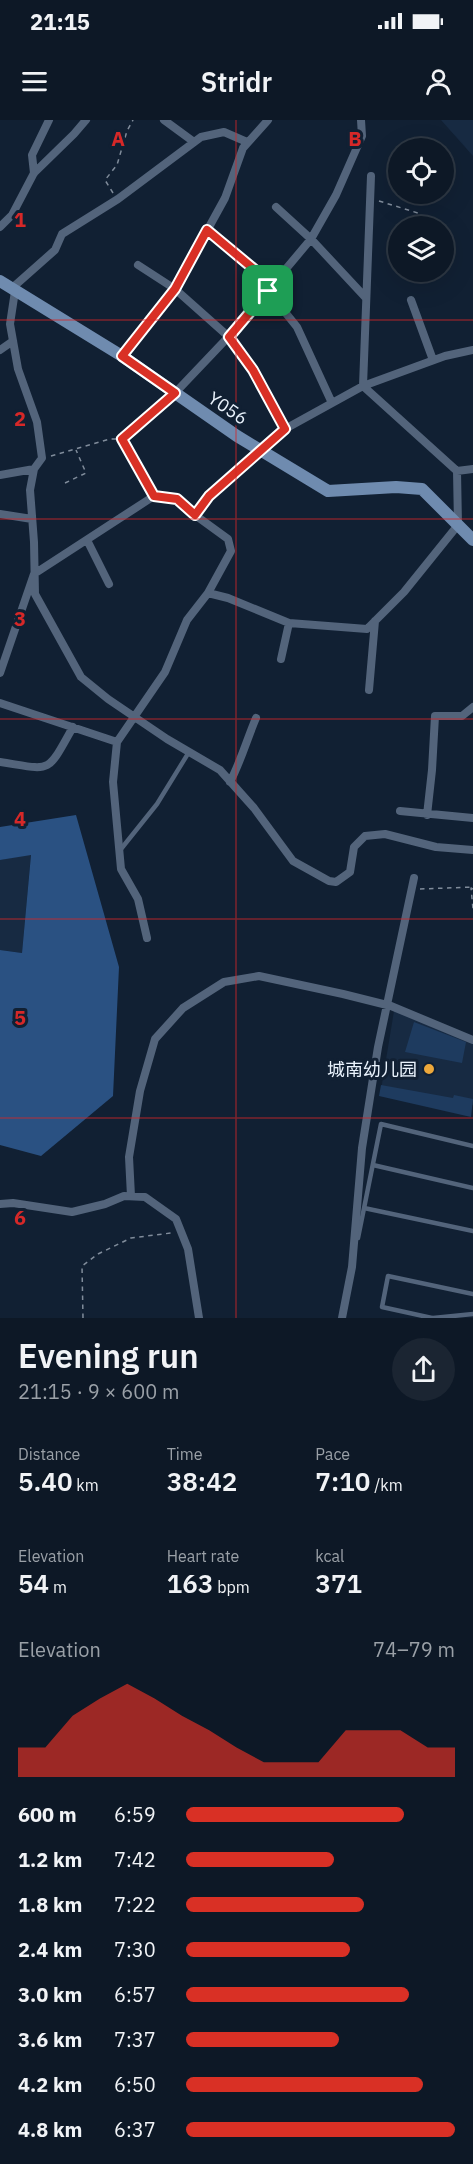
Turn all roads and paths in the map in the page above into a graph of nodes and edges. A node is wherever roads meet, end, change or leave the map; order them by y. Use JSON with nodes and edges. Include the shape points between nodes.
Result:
{"nodes":[{"id":1,"x":49,"y":120,"type":"edge"},
{"id":2,"x":86,"y":120,"type":"edge"},
{"id":3,"x":133,"y":120,"type":"edge"},
{"id":4,"x":164,"y":120,"type":"edge"},
{"id":5,"x":268,"y":120,"type":"edge"},
{"id":6,"x":361,"y":120,"type":"edge"},
{"id":7,"x":194,"y":142,"type":"junction"},
{"id":8,"x":248,"y":142,"type":"junction"},
{"id":9,"x":34,"y":173,"type":"junction"},
{"id":10,"x":371,"y":176,"type":"dead end"},
{"id":11,"x":370,"y":198,"type":"junction"},
{"id":12,"x":118,"y":199,"type":"junction"},
{"id":13,"x":276,"y":207,"type":"dead end"},
{"id":14,"x":421,"y":214,"type":"dead end"},
{"id":15,"x":0,"y":227,"type":"edge"},
{"id":16,"x":207,"y":230,"type":"junction"},
{"id":17,"x":311,"y":239,"type":"junction"},
{"id":18,"x":138,"y":265,"type":"dead end"},
{"id":19,"x":0,"y":281,"type":"edge"},
{"id":20,"x":270,"y":288,"type":"junction"},
{"id":21,"x":175,"y":289,"type":"junction"},
{"id":22,"x":13,"y":290,"type":"junction"},
{"id":23,"x":366,"y":298,"type":"junction"},
{"id":24,"x":411,"y":300,"type":"dead end"},
{"id":25,"x":229,"y":337,"type":"junction"},
{"id":26,"x":13,"y":341,"type":"junction"},
{"id":27,"x":0,"y":350,"type":"edge"},
{"id":28,"x":473,"y":350,"type":"edge"},
{"id":29,"x":122,"y":356,"type":"junction"},
{"id":30,"x":433,"y":360,"type":"junction"},
{"id":31,"x":363,"y":386,"type":"junction"},
{"id":32,"x":175,"y":393,"type":"junction"},
{"id":33,"x":332,"y":403,"type":"junction"},
{"id":34,"x":285,"y":429,"type":"junction"},
{"id":35,"x":122,"y":439,"type":"junction"},
{"id":36,"x":76,"y":449,"type":"junction"},
{"id":37,"x":260,"y":450,"type":"junction"},
{"id":38,"x":42,"y":458,"type":"junction"},
{"id":39,"x":34,"y":469,"type":"junction"},
{"id":40,"x":473,"y":469,"type":"edge"},
{"id":41,"x":457,"y":471,"type":"junction"},
{"id":42,"x":0,"y":475,"type":"edge"},
{"id":43,"x":65,"y":483,"type":"dead end"},
{"id":44,"x":154,"y":496,"type":"junction"},
{"id":45,"x":0,"y":514,"type":"edge"},
{"id":46,"x":195,"y":515,"type":"junction"},
{"id":47,"x":32,"y":519,"type":"junction"},
{"id":48,"x":458,"y":525,"type":"junction"},
{"id":49,"x":87,"y":540,"type":"junction"},
{"id":50,"x":473,"y":540,"type":"edge"},
{"id":51,"x":34,"y":574,"type":"junction"},
{"id":52,"x":109,"y":584,"type":"dead end"},
{"id":53,"x":208,"y":593,"type":"junction"},
{"id":54,"x":375,"y":621,"type":"junction"},
{"id":55,"x":289,"y":624,"type":"junction"},
{"id":56,"x":281,"y":659,"type":"dead end"},
{"id":57,"x":0,"y":673,"type":"edge"},
{"id":58,"x":369,"y":690,"type":"dead end"},
{"id":59,"x":0,"y":703,"type":"edge"},
{"id":60,"x":473,"y":707,"type":"edge"},
{"id":61,"x":135,"y":717,"type":"junction"},
{"id":62,"x":256,"y":718,"type":"dead end"},
{"id":63,"x":73,"y":727,"type":"junction"},
{"id":64,"x":117,"y":742,"type":"junction"},
{"id":65,"x":189,"y":752,"type":"junction"},
{"id":66,"x":0,"y":762,"type":"edge"},
{"id":67,"x":230,"y":782,"type":"junction"},
{"id":68,"x":400,"y":812,"type":"dead end"},
{"id":69,"x":427,"y":814,"type":"junction"},
{"id":70,"x":473,"y":818,"type":"edge"},
{"id":71,"x":473,"y":849,"type":"edge"},
{"id":72,"x":119,"y":852,"type":"junction"},
{"id":73,"x":414,"y":878,"type":"dead end"},
{"id":74,"x":472,"y":888,"type":"edge"},
{"id":75,"x":411,"y":889,"type":"junction"},
{"id":76,"x":473,"y":909,"type":"edge"},
{"id":77,"x":147,"y":938,"type":"dead end"},
{"id":78,"x":387,"y":1005,"type":"junction"},
{"id":79,"x":473,"y":1040,"type":"edge"},
{"id":80,"x":473,"y":1146,"type":"edge"},
{"id":81,"x":373,"y":1165,"type":"junction"},
{"id":82,"x":473,"y":1188,"type":"edge"},
{"id":83,"x":131,"y":1196,"type":"junction"},
{"id":84,"x":0,"y":1204,"type":"edge"},
{"id":85,"x":364,"y":1208,"type":"junction"},
{"id":86,"x":180,"y":1230,"type":"junction"},
{"id":87,"x":473,"y":1231,"type":"edge"},
{"id":88,"x":352,"y":1267,"type":"junction"},
{"id":89,"x":473,"y":1294,"type":"edge"},
{"id":90,"x":473,"y":1308,"type":"edge"},
{"id":91,"x":472,"y":1314,"type":"edge"},
{"id":92,"x":83,"y":1318,"type":"edge"},
{"id":93,"x":199,"y":1318,"type":"edge"},
{"id":94,"x":342,"y":1318,"type":"edge"},
{"id":95,"x":433,"y":1318,"type":"edge"}],
"edges":[{"from":1,"to":9,"type":"street","via":[[32,155]]},
{"from":2,"to":9,"type":"street"},
{"from":3,"to":12,"type":"path","via":[[117,165],[105,180]]},
{"from":4,"to":7,"type":"street"},
{"from":5,"to":8,"type":"street"},
{"from":6,"to":17,"type":"street","via":[[362,136]]},
{"from":7,"to":8,"type":"street","via":[[224,132]]},
{"from":7,"to":12,"type":"street"},
{"from":8,"to":16,"type":"street"},
{"from":9,"to":15,"type":"street","via":[[12,215]]},
{"from":10,"to":11,"type":"street"},
{"from":11,"to":14,"type":"path"},
{"from":11,"to":23,"type":"street"},
{"from":12,"to":22,"type":"street","via":[[62,234],[55,250]]},
{"from":13,"to":17,"type":"street"},
{"from":16,"to":20,"type":"street"},
{"from":16,"to":21,"type":"street"},
{"from":17,"to":20,"type":"street"},
{"from":17,"to":23,"type":"street"},
{"from":18,"to":21,"type":"street"},
{"from":19,"to":22,"type":"street","name":"Y056","number":"Y056"},
{"from":20,"to":25,"type":"street"},
{"from":20,"to":33,"type":"street","via":[[297,327]]},
{"from":21,"to":25,"type":"street"},
{"from":21,"to":29,"type":"street"},
{"from":22,"to":26,"type":"street"},
{"from":22,"to":29,"type":"street","name":"Y056","number":"Y056"},
{"from":23,"to":31,"type":"street"},
{"from":24,"to":30,"type":"street"},
{"from":25,"to":32,"type":"street"},
{"from":25,"to":34,"type":"street","via":[[253,370]]},
{"from":26,"to":27,"type":"street"},
{"from":26,"to":38,"type":"street","via":[[18,369],[37,422]]},
{"from":28,"to":30,"type":"street"},
{"from":29,"to":32,"type":"street","name":"Y056","number":"Y056"},
{"from":30,"to":31,"type":"street"},
{"from":31,"to":33,"type":"street"},
{"from":31,"to":41,"type":"street"},
{"from":32,"to":35,"type":"path"},
{"from":32,"to":37,"type":"street","name":"Y056","number":"Y056"},
{"from":33,"to":34,"type":"street"},
{"from":34,"to":37,"type":"street"},
{"from":35,"to":36,"type":"path"},
{"from":35,"to":44,"type":"path"},
{"from":36,"to":38,"type":"path"},
{"from":36,"to":43,"type":"path","via":[[86,473]]},
{"from":37,"to":46,"type":"street","via":[[209,496]]},
{"from":37,"to":48,"type":"street","name":"Y056","number":"Y056","via":[[328,491],[422,489]]},
{"from":38,"to":39,"type":"street"},
{"from":39,"to":42,"type":"street"},
{"from":39,"to":47,"type":"street","via":[[30,490]]},
{"from":40,"to":41,"type":"street"},
{"from":41,"to":48,"type":"street"},
{"from":44,"to":46,"type":"street","via":[[177,499]]},
{"from":44,"to":49,"type":"street"},
{"from":45,"to":47,"type":"street"},
{"from":46,"to":53,"type":"street","via":[[228,539],[231,551]]},
{"from":47,"to":51,"type":"street"},
{"from":48,"to":50,"type":"street","name":"Y056","number":"Y056"},
{"from":48,"to":54,"type":"street"},
{"from":49,"to":51,"type":"street"},
{"from":49,"to":52,"type":"street"},
{"from":51,"to":57,"type":"street"},
{"from":51,"to":61,"type":"street","via":[[35,594],[81,677]]},
{"from":53,"to":55,"type":"street"},
{"from":53,"to":61,"type":"street","via":[[188,620],[165,672]]},
{"from":54,"to":55,"type":"street","via":[[367,629]]},
{"from":54,"to":58,"type":"street"},
{"from":55,"to":56,"type":"street"},
{"from":59,"to":63,"type":"street"},
{"from":60,"to":69,"type":"street","via":[[462,716],[435,716]]},
{"from":61,"to":64,"type":"street"},
{"from":61,"to":65,"type":"street"},
{"from":62,"to":67,"type":"street"},
{"from":63,"to":64,"type":"street"},
{"from":63,"to":66,"type":"street","via":[[53,763],[43,768]]},
{"from":64,"to":72,"type":"street","via":[[113,782]]},
{"from":65,"to":67,"type":"street","via":[[220,770]]},
{"from":65,"to":72,"type":"lane","via":[[157,804]]},
{"from":67,"to":71,"type":"street","via":[[293,861],[329,881],[336,882],[350,872],[354,847],[365,836],[384,834],[436,847]]},
{"from":68,"to":69,"type":"street"},
{"from":69,"to":70,"type":"street"},
{"from":72,"to":77,"type":"street","via":[[121,869],[138,899]]},
{"from":73,"to":75,"type":"street"},
{"from":74,"to":75,"type":"path"},
{"from":74,"to":76,"type":"path"},
{"from":75,"to":78,"type":"street"},
{"from":78,"to":79,"type":"street"},
{"from":78,"to":83,"type":"street","via":[[259,976],[224,982],[183,1008],[154,1039],[129,1158]]},
{"from":78,"to":88,"type":"street","via":[[362,1148]]},
{"from":80,"to":81,"type":"lane","via":[[381,1124]]},
{"from":81,"to":82,"type":"lane"},
{"from":81,"to":85,"type":"lane"},
{"from":83,"to":84,"type":"street","via":[[72,1212]]},
{"from":83,"to":86,"type":"street","via":[[145,1197],[176,1219]]},
{"from":85,"to":87,"type":"lane"},
{"from":85,"to":88,"type":"lane"},
{"from":86,"to":92,"type":"path","via":[[131,1238],[82,1266]]},
{"from":86,"to":93,"type":"street","via":[[188,1249]]},
{"from":88,"to":94,"type":"street"},
{"from":89,"to":95,"type":"lane","via":[[388,1276],[382,1307]]},
{"from":90,"to":91,"type":"lane"},
{"from":91,"to":95,"type":"lane"}]}
